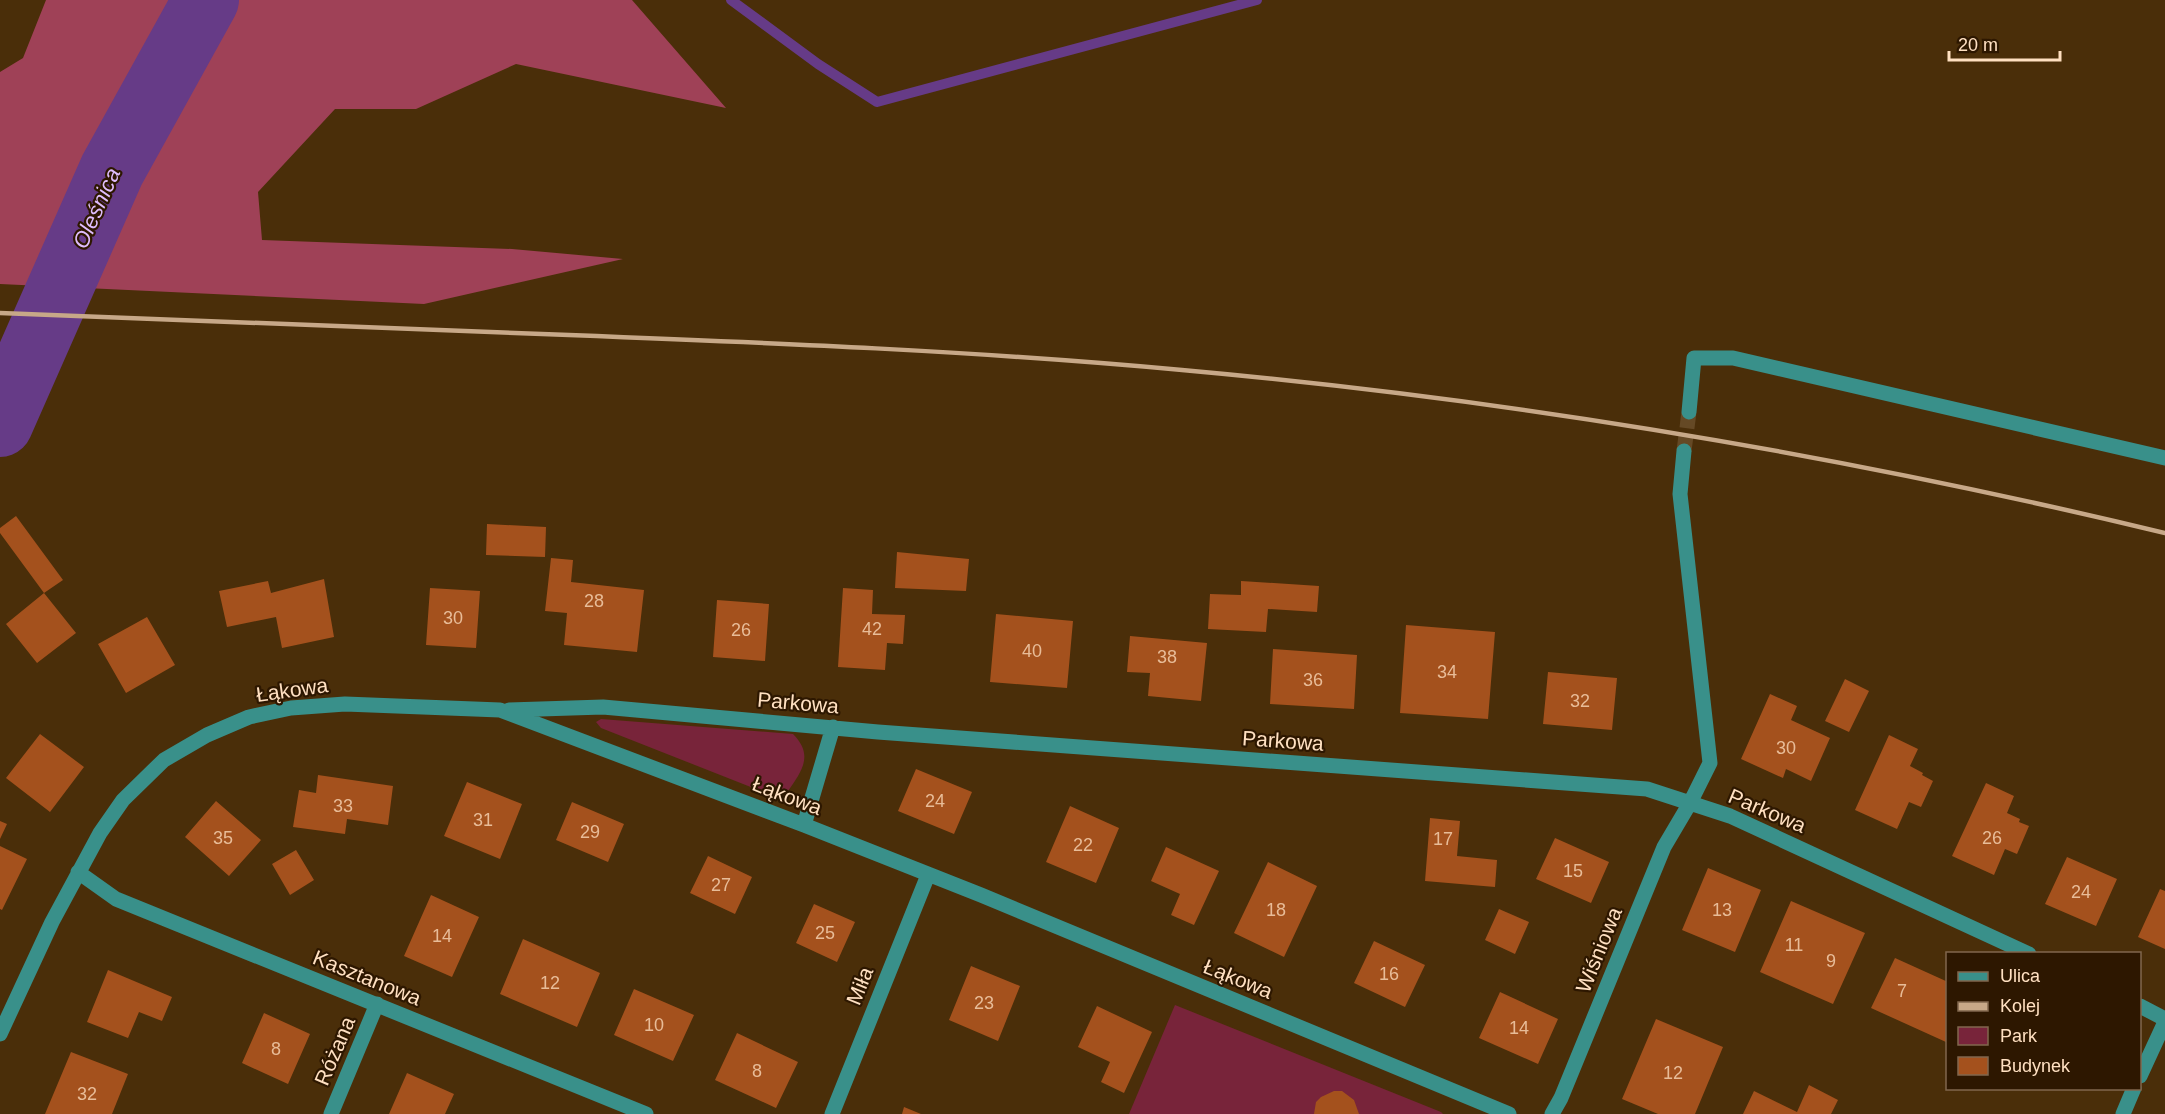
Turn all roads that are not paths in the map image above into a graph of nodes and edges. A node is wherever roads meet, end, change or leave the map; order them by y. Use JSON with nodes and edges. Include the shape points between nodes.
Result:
{"nodes":[{"id":1,"x":1689,"y":412,"type":"tunnel mouth"},
{"id":2,"x":1684,"y":451,"type":"tunnel mouth"},
{"id":3,"x":2165,"y":458,"type":"edge"},
{"id":4,"x":500,"y":710,"type":"junction"},
{"id":5,"x":833,"y":727,"type":"junction"},
{"id":6,"x":1690,"y":804,"type":"junction"},
{"id":7,"x":804,"y":825,"type":"junction"},
{"id":8,"x":78,"y":872,"type":"junction"},
{"id":9,"x":928,"y":874,"type":"junction"},
{"id":10,"x":2025,"y":952,"type":"edge"},
{"id":11,"x":377,"y":1004,"type":"junction"},
{"id":12,"x":2141,"y":1007,"type":"edge"},
{"id":13,"x":2165,"y":1021,"type":"edge"},
{"id":14,"x":0,"y":1034,"type":"edge"},
{"id":15,"x":2141,"y":1072,"type":"edge"},
{"id":16,"x":2134,"y":1090,"type":"edge"},
{"id":17,"x":331,"y":1114,"type":"edge"},
{"id":18,"x":646,"y":1114,"type":"edge"},
{"id":19,"x":832,"y":1114,"type":"edge"},
{"id":20,"x":1509,"y":1114,"type":"edge"},
{"id":21,"x":1552,"y":1114,"type":"edge"},
{"id":22,"x":2123,"y":1114,"type":"edge"}],
"edges":[{"from":1,"to":3,"type":"street","via":[[1694,358],[1732,358]]},
{"from":2,"to":6,"type":"street","name":"Wiśniowa","via":[[1680,494],[1710,763]]},
{"from":4,"to":5,"type":"street","name":"Parkowa","via":[[603,707]]},
{"from":4,"to":7,"type":"street","name":"Łąkowa"},
{"from":4,"to":8,"type":"street","name":"Łąkowa","via":[[345,704],[291,708],[249,717],[164,760],[123,800]]},
{"from":5,"to":6,"type":"street","name":"Parkowa","via":[[1647,789]]},
{"from":5,"to":7,"type":"street"},
{"from":6,"to":10,"type":"street","name":"Parkowa","via":[[1730,816]]},
{"from":6,"to":21,"type":"street","name":"Wiśniowa","via":[[1664,847]]},
{"from":7,"to":9,"type":"street","name":"Łąkowa"},
{"from":8,"to":11,"type":"street","name":"Kasztanowa","via":[[116,899]]},
{"from":8,"to":14,"type":"street","name":"Łąkowa"},
{"from":9,"to":19,"type":"street","name":"Miła"},
{"from":9,"to":20,"type":"street","name":"Łąkowa"},
{"from":11,"to":17,"type":"street","name":"Różana"},
{"from":11,"to":18,"type":"street","name":"Kasztanowa"},
{"from":12,"to":13,"type":"street"},
{"from":13,"to":15,"type":"street"},
{"from":16,"to":22,"type":"street"}]}
